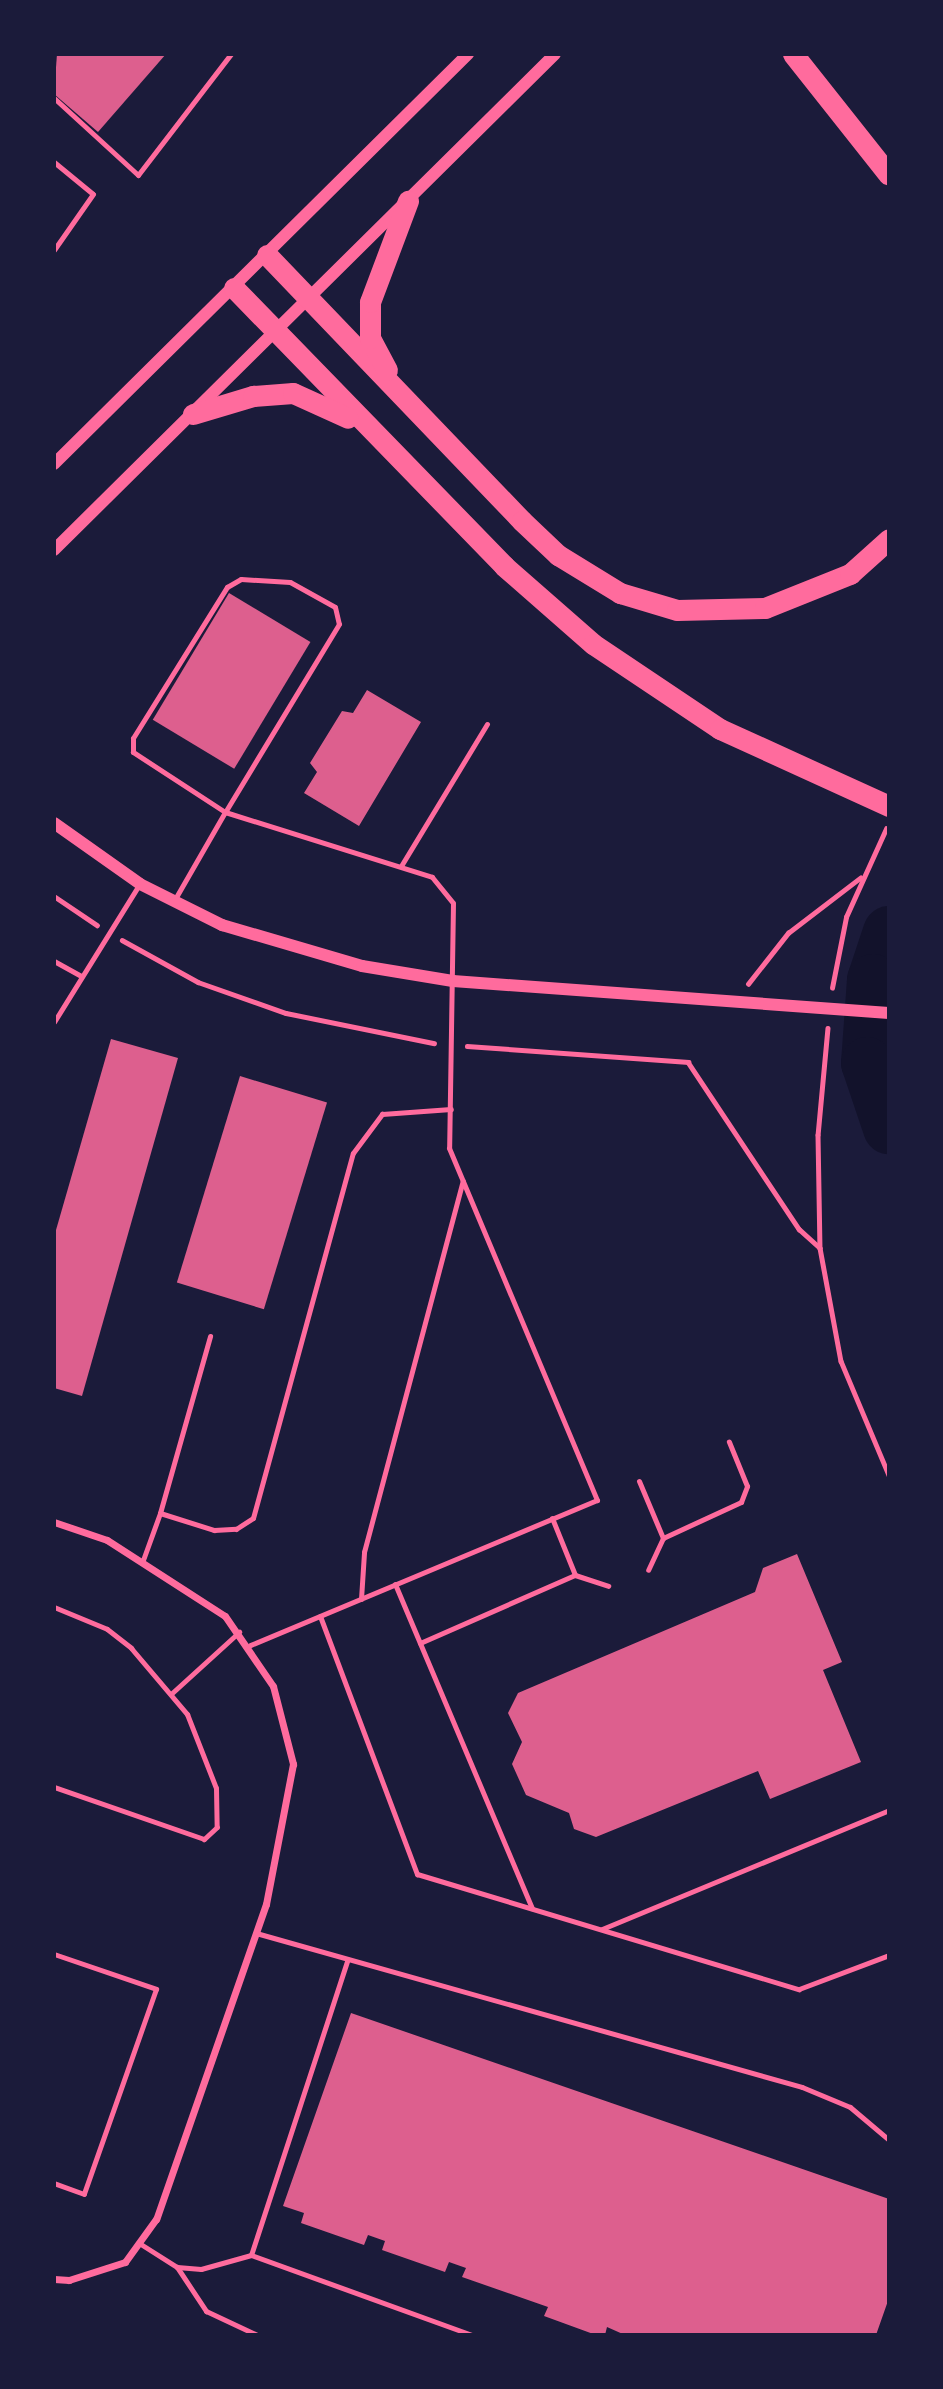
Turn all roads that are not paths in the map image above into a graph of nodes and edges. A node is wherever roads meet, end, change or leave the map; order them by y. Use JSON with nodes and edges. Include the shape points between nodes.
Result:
{"nodes":[{"id":1,"x":231,"y":54,"type":"edge"},
{"id":2,"x":468,"y":54,"type":"edge"},
{"id":3,"x":555,"y":54,"type":"edge"},
{"id":4,"x":793,"y":54,"type":"edge"},
{"id":5,"x":54,"y":99,"type":"edge"},
{"id":6,"x":54,"y":162,"type":"edge"},
{"id":7,"x":889,"y":175,"type":"edge"},
{"id":8,"x":408,"y":201,"type":"junction"},
{"id":9,"x":54,"y":250,"type":"edge"},
{"id":10,"x":267,"y":255,"type":"junction"},
{"id":11,"x":234,"y":288,"type":"junction"},
{"id":12,"x":309,"y":298,"type":"junction"},
{"id":13,"x":276,"y":331,"type":"junction"},
{"id":14,"x":409,"y":404,"type":"junction"},
{"id":15,"x":193,"y":414,"type":"junction"},
{"id":16,"x":376,"y":436,"type":"junction"},
{"id":17,"x":54,"y":464,"type":"edge"},
{"id":18,"x":889,"y":539,"type":"edge"},
{"id":19,"x":54,"y":550,"type":"edge"},
{"id":20,"x":487,"y":724,"type":"dead end"},
{"id":21,"x":884,"y":804,"type":"edge"},
{"id":22,"x":225,"y":812,"type":"junction"},
{"id":23,"x":54,"y":822,"type":"edge"},
{"id":24,"x":401,"y":866,"type":"junction"},
{"id":25,"x":140,"y":884,"type":"junction"},
{"id":26,"x":173,"y":902,"type":"junction"},
{"id":27,"x":54,"y":961,"type":"edge"},
{"id":28,"x":81,"y":976,"type":"junction"},
{"id":29,"x":453,"y":981,"type":"junction"},
{"id":30,"x":889,"y":1013,"type":"edge"},
{"id":31,"x":54,"y":1022,"type":"edge"},
{"id":32,"x":451,"y":1110,"type":"junction"},
{"id":33,"x":463,"y":1181,"type":"junction"},
{"id":34,"x":211,"y":1336,"type":"dead end"},
{"id":35,"x":729,"y":1441,"type":"dead end"},
{"id":36,"x":639,"y":1481,"type":"dead end"},
{"id":37,"x":160,"y":1513,"type":"junction"},
{"id":38,"x":552,"y":1518,"type":"junction"},
{"id":39,"x":54,"y":1522,"type":"edge"},
{"id":40,"x":663,"y":1538,"type":"junction"},
{"id":41,"x":143,"y":1560,"type":"junction"},
{"id":42,"x":648,"y":1570,"type":"dead end"},
{"id":43,"x":575,"y":1575,"type":"junction"},
{"id":44,"x":395,"y":1584,"type":"junction"},
{"id":45,"x":608,"y":1586,"type":"dead end"},
{"id":46,"x":361,"y":1599,"type":"junction"},
{"id":47,"x":54,"y":1607,"type":"edge"},
{"id":48,"x":320,"y":1616,"type":"junction"},
{"id":49,"x":239,"y":1632,"type":"junction"},
{"id":50,"x":420,"y":1643,"type":"junction"},
{"id":51,"x":250,"y":1645,"type":"junction"},
{"id":52,"x":172,"y":1693,"type":"junction"},
{"id":53,"x":54,"y":1787,"type":"edge"},
{"id":54,"x":889,"y":1810,"type":"edge"},
{"id":55,"x":532,"y":1908,"type":"junction"},
{"id":56,"x":602,"y":1929,"type":"junction"},
{"id":57,"x":256,"y":1933,"type":"junction"},
{"id":58,"x":54,"y":1954,"type":"edge"},
{"id":59,"x":889,"y":1955,"type":"edge"},
{"id":60,"x":348,"y":1959,"type":"junction"},
{"id":61,"x":889,"y":2140,"type":"edge"},
{"id":62,"x":54,"y":2183,"type":"edge"},
{"id":63,"x":139,"y":2243,"type":"junction"},
{"id":64,"x":251,"y":2255,"type":"junction"},
{"id":65,"x":177,"y":2267,"type":"junction"},
{"id":66,"x":54,"y":2279,"type":"edge"},
{"id":67,"x":257,"y":2335,"type":"edge"},
{"id":68,"x":472,"y":2335,"type":"edge"}],
"edges":[{"from":1,"to":5,"type":"lane","via":[[138,175]]},
{"from":2,"to":10,"type":"street"},
{"from":3,"to":8,"type":"street"},
{"from":4,"to":7,"type":"highway"},
{"from":6,"to":9,"type":"lane","via":[[93,194]]},
{"from":8,"to":12,"type":"street"},
{"from":8,"to":14,"type":"highway","via":[[382,257],[369,322],[379,359]]},
{"from":10,"to":11,"type":"street"},
{"from":10,"to":12,"type":"highway"},
{"from":11,"to":13,"type":"highway"},
{"from":11,"to":17,"type":"street"},
{"from":12,"to":13,"type":"street"},
{"from":12,"to":14,"type":"highway"},
{"from":13,"to":15,"type":"street"},
{"from":13,"to":16,"type":"highway"},
{"from":14,"to":18,"type":"highway","via":[[558,555],[648,604],[706,613],[775,605],[850,574]]},
{"from":15,"to":16,"type":"highway","via":[[254,396],[293,393],[329,405]]},
{"from":15,"to":19,"type":"street"},
{"from":16,"to":21,"type":"highway","via":[[504,566],[628,670],[766,753]]},
{"from":20,"to":24,"type":"lane"},
{"from":22,"to":22,"type":"lane","via":[[133,752],[133,738],[227,587],[241,579],[290,582],[335,607],[339,624]]},
{"from":22,"to":24,"type":"lane"},
{"from":22,"to":26,"type":"lane"},
{"from":23,"to":25,"type":"street"},
{"from":24,"to":29,"type":"lane","via":[[432,877],[453,902]]},
{"from":25,"to":26,"type":"street"},
{"from":25,"to":28,"type":"lane"},
{"from":26,"to":29,"type":"street","via":[[272,943]]},
{"from":27,"to":28,"type":"lane"},
{"from":28,"to":31,"type":"lane"},
{"from":29,"to":30,"type":"street"},
{"from":29,"to":32,"type":"lane"},
{"from":32,"to":33,"type":"lane","via":[[449,1148]]},
{"from":32,"to":37,"type":"lane","via":[[382,1114],[354,1153],[253,1518],[236,1529],[214,1530]]},
{"from":33,"to":38,"type":"lane","via":[[597,1500]]},
{"from":33,"to":46,"type":"lane","via":[[364,1552]]},
{"from":34,"to":37,"type":"lane"},
{"from":35,"to":40,"type":"lane","via":[[747,1486],[741,1502]]},
{"from":36,"to":40,"type":"lane"},
{"from":37,"to":41,"type":"lane"},
{"from":38,"to":43,"type":"lane"},
{"from":38,"to":44,"type":"lane"},
{"from":39,"to":41,"type":"street"},
{"from":40,"to":42,"type":"lane"},
{"from":41,"to":49,"type":"street"},
{"from":43,"to":45,"type":"lane"},
{"from":43,"to":50,"type":"lane"},
{"from":44,"to":46,"type":"lane"},
{"from":44,"to":50,"type":"lane"},
{"from":46,"to":48,"type":"lane"},
{"from":47,"to":52,"type":"lane","via":[[107,1629]]},
{"from":48,"to":51,"type":"lane"},
{"from":48,"to":55,"type":"lane","via":[[417,1874]]},
{"from":49,"to":51,"type":"street"},
{"from":49,"to":52,"type":"lane"},
{"from":50,"to":55,"type":"lane"},
{"from":51,"to":57,"type":"street","via":[[273,1686],[293,1764]]},
{"from":52,"to":53,"type":"lane","via":[[187,1714],[216,1788],[217,1827],[204,1839]]},
{"from":54,"to":56,"type":"lane"},
{"from":55,"to":56,"type":"lane"},
{"from":56,"to":59,"type":"lane","via":[[800,1989]]},
{"from":57,"to":60,"type":"lane"},
{"from":57,"to":63,"type":"street","via":[[156,2219]]},
{"from":58,"to":62,"type":"lane","via":[[156,1989],[84,2194]]},
{"from":60,"to":61,"type":"lane","via":[[802,2087],[850,2106]]},
{"from":60,"to":64,"type":"lane"},
{"from":63,"to":65,"type":"lane"},
{"from":63,"to":66,"type":"street","via":[[125,2262],[69,2280]]},
{"from":64,"to":65,"type":"lane","via":[[201,2269]]},
{"from":64,"to":68,"type":"lane"},
{"from":65,"to":67,"type":"lane","via":[[206,2311]]}]}
